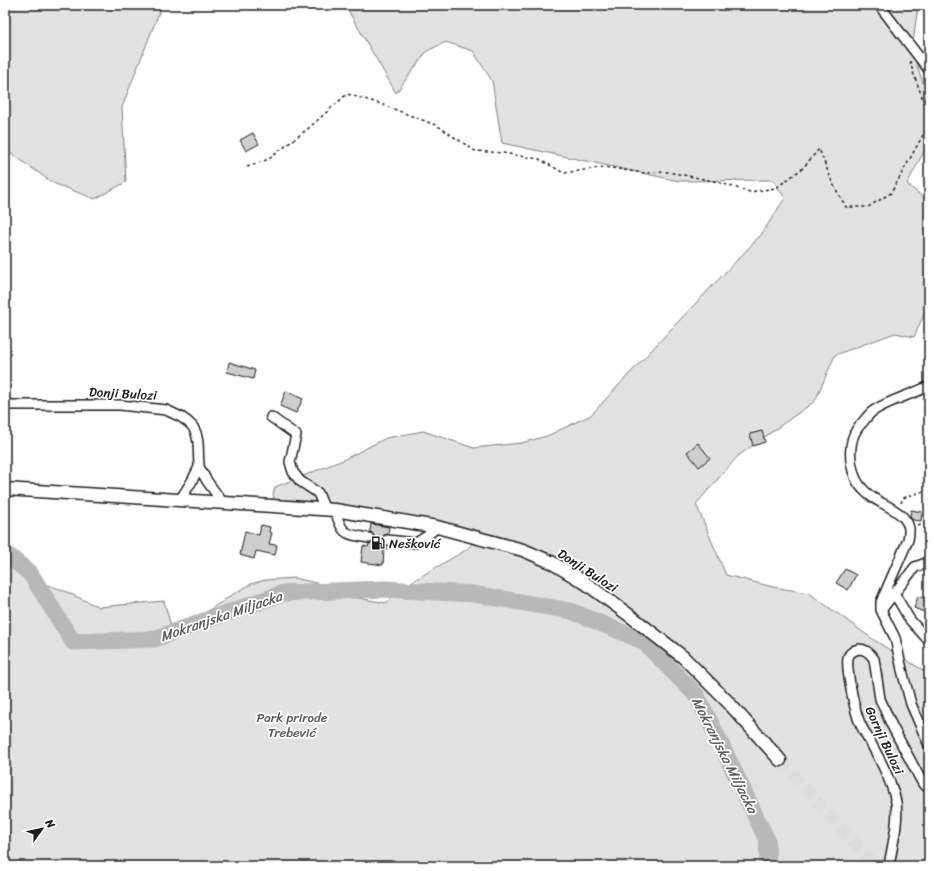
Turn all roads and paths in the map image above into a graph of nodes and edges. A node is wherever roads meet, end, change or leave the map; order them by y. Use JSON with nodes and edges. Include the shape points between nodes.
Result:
{"nodes":[{"id":1,"x":879,"y":5,"type":"edge"},
{"id":2,"x":909,"y":58,"type":"dead end"},
{"id":3,"x":929,"y":70,"type":"edge"},
{"id":4,"x":929,"y":116,"type":"edge"},
{"id":5,"x":929,"y":124,"type":"edge"},
{"id":6,"x":247,"y":167,"type":"dead end"},
{"id":7,"x":929,"y":386,"type":"edge"},
{"id":8,"x":5,"y":405,"type":"edge"},
{"id":9,"x":271,"y":417,"type":"dead end"},
{"id":10,"x":199,"y":467,"type":"junction"},
{"id":11,"x":929,"y":488,"type":"edge"},
{"id":12,"x":5,"y":489,"type":"edge"},
{"id":13,"x":927,"y":490,"type":"junction"},
{"id":14,"x":929,"y":498,"type":"edge"},
{"id":15,"x":180,"y":500,"type":"junction"},
{"id":16,"x":223,"y":503,"type":"junction"},
{"id":17,"x":330,"y":510,"type":"junction"},
{"id":18,"x":897,"y":512,"type":"junction"},
{"id":19,"x":929,"y":522,"type":"edge"},
{"id":20,"x":437,"y":527,"type":"junction"},
{"id":21,"x":910,"y":530,"type":"junction"},
{"id":22,"x":369,"y":538,"type":"tunnel mouth"},
{"id":23,"x":387,"y":540,"type":"tunnel mouth"},
{"id":24,"x":929,"y":562,"type":"edge"},
{"id":25,"x":894,"y":593,"type":"junction"},
{"id":26,"x":881,"y":610,"type":"junction"},
{"id":27,"x":929,"y":641,"type":"edge"},
{"id":28,"x":929,"y":745,"type":"edge"},
{"id":29,"x":780,"y":760,"type":"tunnel mouth"},
{"id":30,"x":929,"y":788,"type":"edge"},
{"id":31,"x":889,"y":866,"type":"edge"}],
"edges":[{"from":1,"to":3,"type":"street"},
{"from":2,"to":4,"type":"path"},
{"from":5,"to":6,"type":"path","via":[[891,193],[868,207],[846,206],[833,184],[819,149],[803,168],[776,188],[750,192],[714,181],[668,172],[643,173],[605,166],[564,172],[540,159],[475,151],[438,126],[347,94],[269,159]]},
{"from":7,"to":18,"type":"street","via":[[872,412],[852,438],[851,461],[859,483],[873,498]]},
{"from":8,"to":10,"type":"street","name":"Donji Bulozi","via":[[120,405],[166,410],[181,417],[193,427],[198,442]]},
{"from":9,"to":17,"type":"street","via":[[296,435],[290,462],[293,472],[300,481],[318,494]]},
{"from":10,"to":15,"type":"street"},
{"from":10,"to":16,"type":"street","name":"Donji Bulozi"},
{"from":11,"to":13,"type":"path"},
{"from":12,"to":15,"type":"main road","name":"Donji Bulozi"},
{"from":13,"to":14,"type":"path"},
{"from":13,"to":18,"type":"path","via":[[903,498]]},
{"from":15,"to":16,"type":"main road","name":"Donji Bulozi"},
{"from":16,"to":17,"type":"main road","name":"Donji Bulozi"},
{"from":17,"to":20,"type":"main road","name":"Donji Bulozi"},
{"from":17,"to":22,"type":"street","via":[[344,531]]},
{"from":18,"to":21,"type":"street"},
{"from":19,"to":21,"type":"path"},
{"from":20,"to":23,"type":"street","via":[[416,543]]},
{"from":20,"to":29,"type":"main road","name":"Donji Bulozi","via":[[523,550],[551,562],[584,582],[682,658],[727,700]]},
{"from":21,"to":26,"type":"street","via":[[881,602]]},
{"from":24,"to":25,"type":"street","via":[[915,567]]},
{"from":25,"to":26,"type":"street"},
{"from":25,"to":27,"type":"street","via":[[910,620]]},
{"from":26,"to":28,"type":"street","via":[[896,638],[911,704]]},
{"from":30,"to":31,"type":"street","name":"Gornji Bulozi","via":[[923,784],[880,699],[874,659],[865,650],[853,651],[848,657],[848,666],[858,720],[886,772],[896,804],[897,818]]}]}
